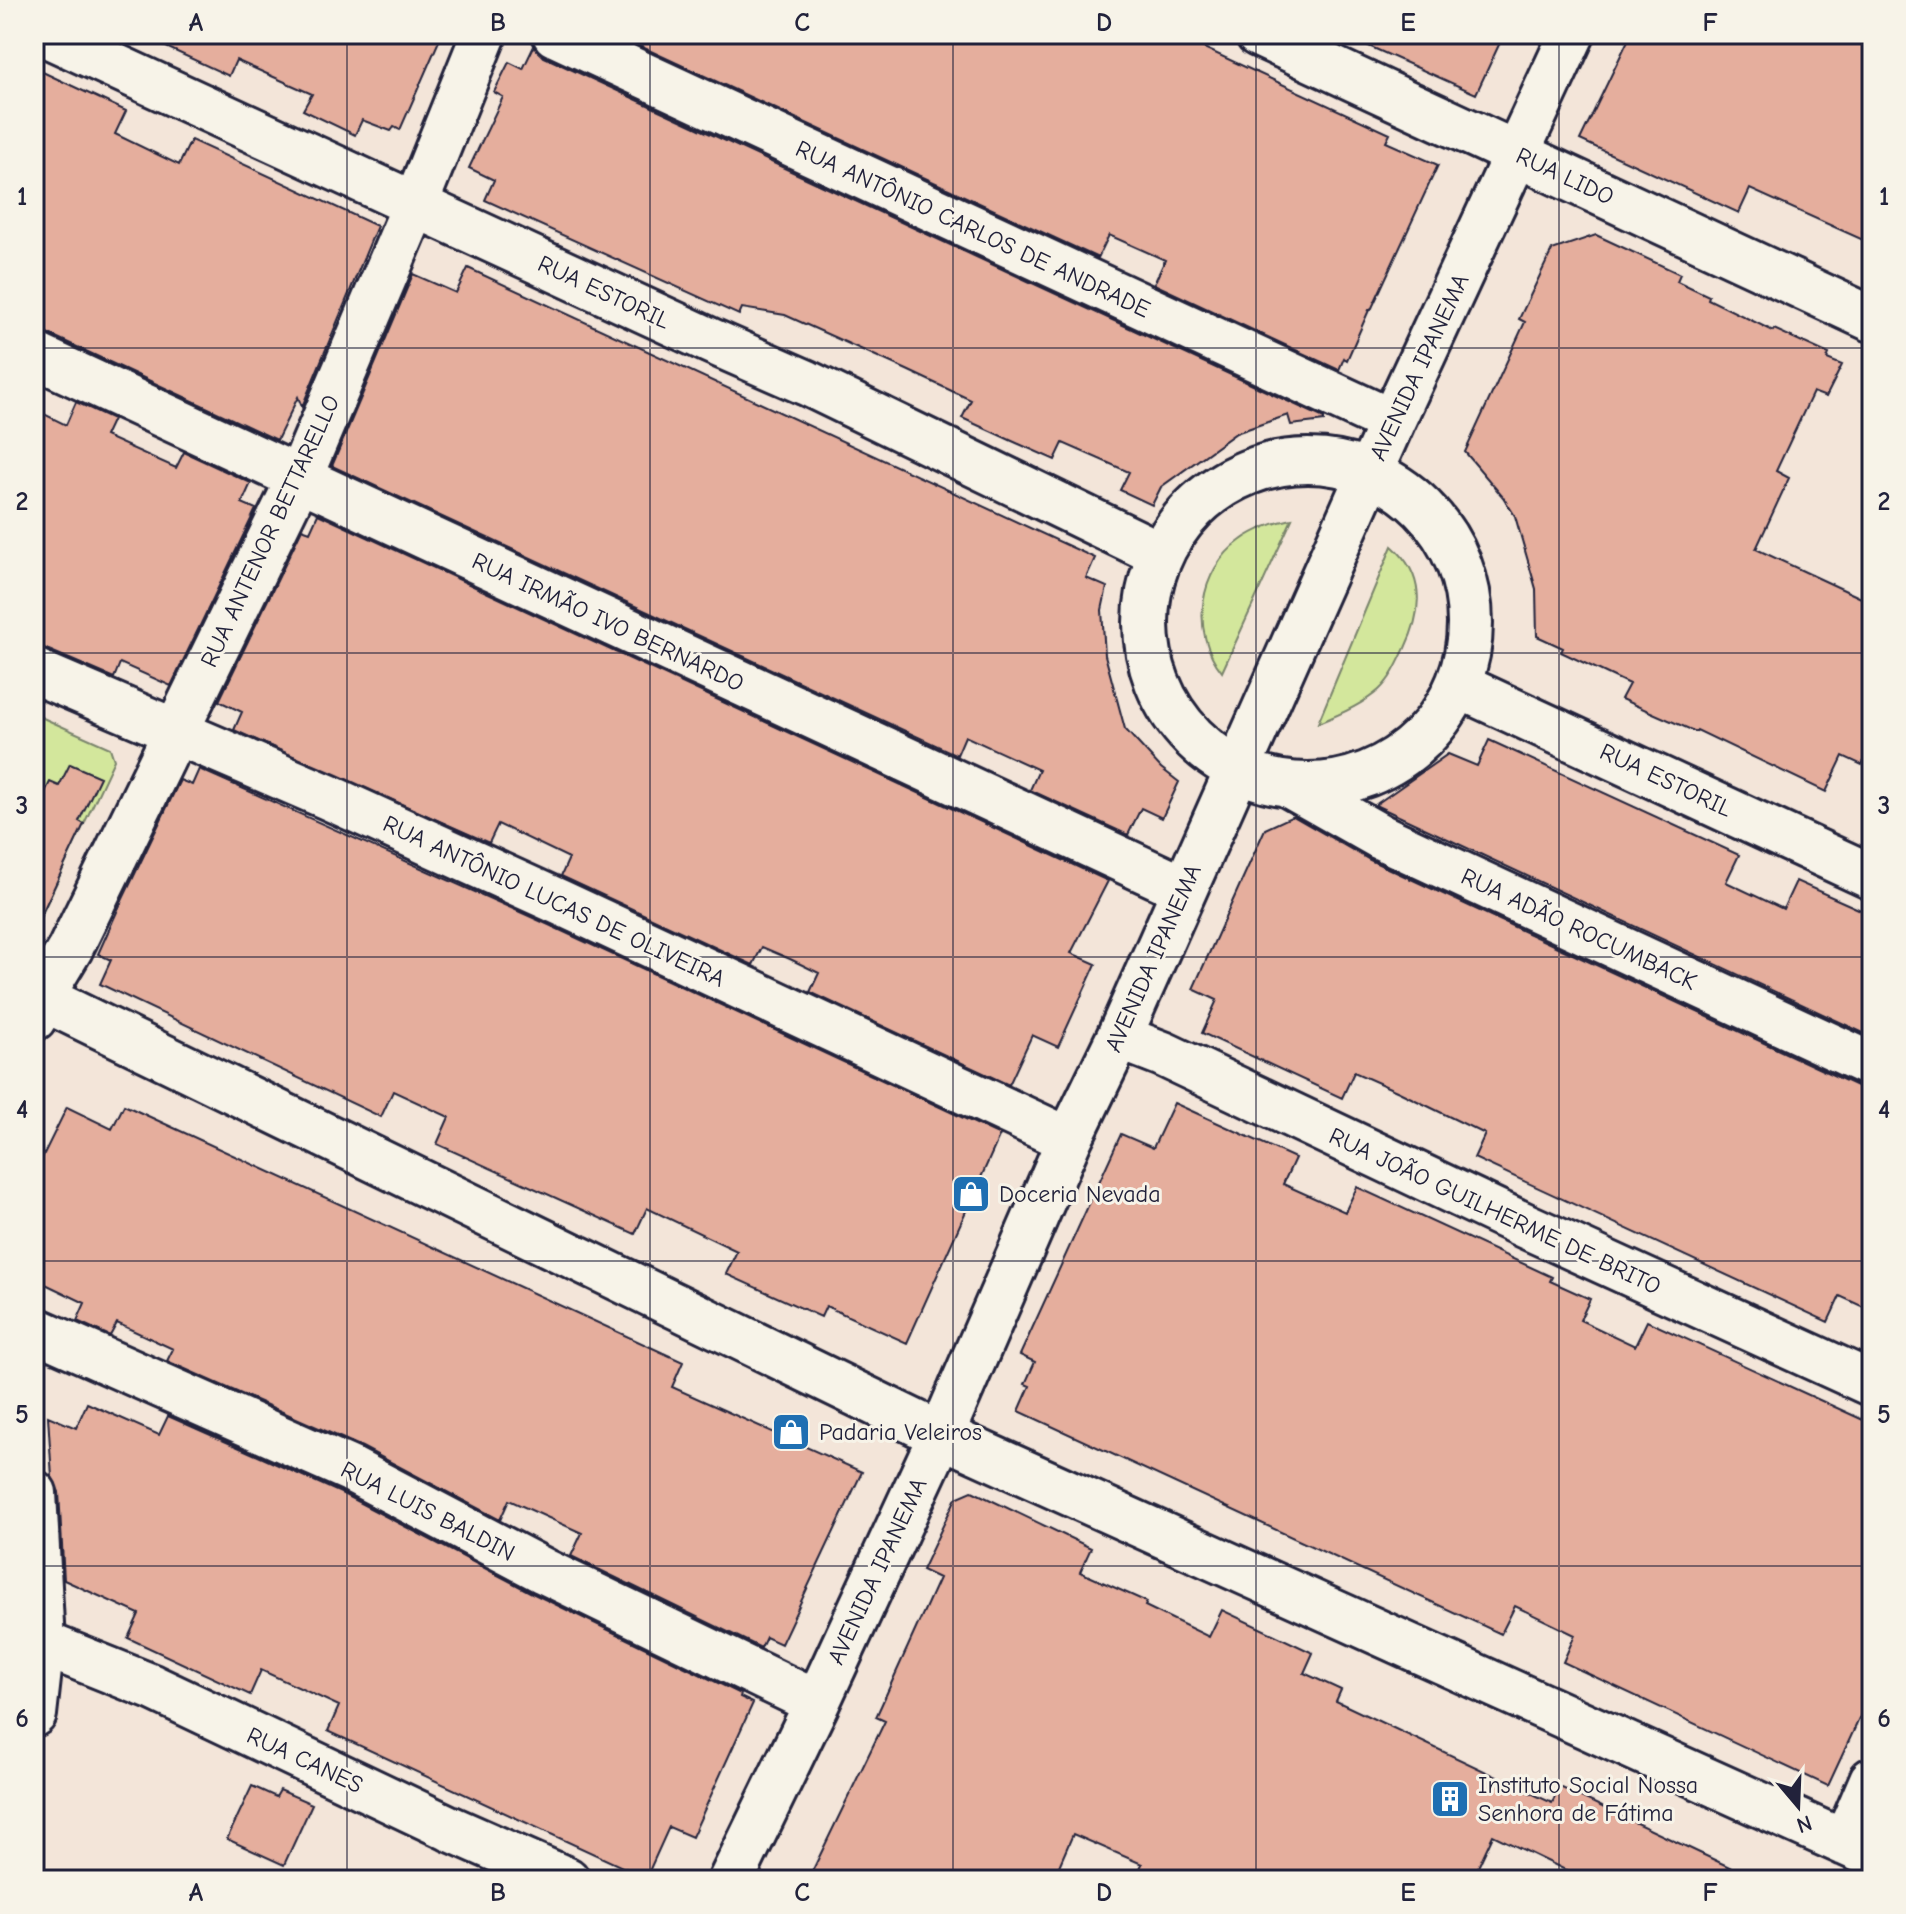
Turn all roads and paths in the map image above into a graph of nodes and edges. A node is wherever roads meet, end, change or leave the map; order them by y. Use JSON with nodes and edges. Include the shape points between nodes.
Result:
{"nodes":[{"id":1,"x":45,"y":34,"type":"edge"},
{"id":2,"x":484,"y":34,"type":"edge"},
{"id":3,"x":555,"y":34,"type":"edge"},
{"id":4,"x":1258,"y":34,"type":"edge"},
{"id":5,"x":1572,"y":34,"type":"edge"},
{"id":6,"x":1518,"y":154,"type":"junction"},
{"id":7,"x":415,"y":205,"type":"junction"},
{"id":8,"x":1872,"y":319,"type":"edge"},
{"id":9,"x":34,"y":355,"type":"edge"},
{"id":10,"x":1392,"y":422,"type":"junction"},
{"id":11,"x":1370,"y":473,"type":"junction"},
{"id":12,"x":299,"y":479,"type":"junction"},
{"id":13,"x":1160,"y":554,"type":"junction"},
{"id":14,"x":34,"y":671,"type":"edge"},
{"id":15,"x":1459,"y":686,"type":"junction"},
{"id":16,"x":175,"y":732,"type":"junction"},
{"id":17,"x":1238,"y":771,"type":"junction"},
{"id":18,"x":1289,"y":785,"type":"junction"},
{"id":19,"x":1872,"y":877,"type":"edge"},
{"id":20,"x":1183,"y":888,"type":"junction"},
{"id":21,"x":36,"y":1004,"type":"edge"},
{"id":22,"x":1119,"y":1037,"type":"junction"},
{"id":23,"x":1872,"y":1065,"type":"edge"},
{"id":24,"x":1069,"y":1140,"type":"junction"},
{"id":25,"x":34,"y":1329,"type":"edge"},
{"id":26,"x":1872,"y":1384,"type":"edge"},
{"id":27,"x":941,"y":1435,"type":"junction"},
{"id":28,"x":34,"y":1493,"type":"edge"},
{"id":29,"x":42,"y":1643,"type":"junction"},
{"id":30,"x":817,"y":1703,"type":"junction"},
{"id":31,"x":34,"y":1714,"type":"edge"},
{"id":32,"x":1872,"y":1780,"type":"edge"},
{"id":33,"x":1859,"y":1849,"type":"edge"},
{"id":34,"x":567,"y":1880,"type":"edge"},
{"id":35,"x":731,"y":1880,"type":"edge"}],
"edges":[{"from":1,"to":7,"type":"street","name":"RUA ESTORIL"},
{"from":2,"to":7,"type":"street","name":"RUA ANTENOR BETTARELLO"},
{"from":3,"to":10,"type":"street","name":"RUA ANTÔNIO CARLOS DE ANDRADE"},
{"from":4,"to":6,"type":"street","name":"RUA LIDO"},
{"from":5,"to":6,"type":"street","name":"AVENIDA IPANEMA"},
{"from":6,"to":8,"type":"street","name":"RUA LIDO"},
{"from":6,"to":10,"type":"street","name":"AVENIDA IPANEMA"},
{"from":7,"to":12,"type":"street","name":"RUA ANTENOR BETTARELLO"},
{"from":7,"to":13,"type":"street","name":"RUA ESTORIL","via":[[807,383]]},
{"from":9,"to":12,"type":"street","name":"RUA IRMÃO IVO BERNARDO"},
{"from":10,"to":11,"type":"street","name":"AVENIDA IPANEMA"},
{"from":11,"to":13,"type":"street","via":[[1330,462],[1289,462],[1249,472],[1202,501]]},
{"from":11,"to":15,"type":"street","via":[[1407,494],[1437,524],[1459,561],[1470,602],[1470,645]]},
{"from":11,"to":17,"type":"street","name":"AVENIDA IPANEMA"},
{"from":12,"to":16,"type":"street","name":"RUA ANTENOR BETTARELLO"},
{"from":12,"to":20,"type":"street","name":"RUA IRMÃO IVO BERNARDO"},
{"from":13,"to":17,"type":"street","via":[[1147,594],[1145,637],[1153,679],[1173,717],[1202,748]]},
{"from":14,"to":16,"type":"street","name":"RUA ANTÔNIO LUCAS DE OLIVEIRA"},
{"from":15,"to":18,"type":"street","via":[[1437,722],[1408,752],[1372,773],[1331,785]]},
{"from":15,"to":19,"type":"street","name":"RUA ESTORIL"},
{"from":16,"to":21,"type":"street","name":"RUA ANTENOR BETTARELLO","via":[[70,949]]},
{"from":16,"to":24,"type":"street","name":"RUA ANTÔNIO LUCAS DE OLIVEIRA","via":[[559,902]]},
{"from":17,"to":18,"type":"street"},
{"from":17,"to":20,"type":"street","name":"AVENIDA IPANEMA"},
{"from":18,"to":23,"type":"street","name":"RUA ADÃO ROCUMBACK","via":[[1381,837]]},
{"from":20,"to":22,"type":"street","name":"AVENIDA IPANEMA"},
{"from":21,"to":27,"type":"street"},
{"from":22,"to":24,"type":"street","name":"AVENIDA IPANEMA"},
{"from":22,"to":26,"type":"street","name":"RUA JOÃO GUILHERME DE BRITO"},
{"from":24,"to":27,"type":"street","name":"AVENIDA IPANEMA"},
{"from":25,"to":30,"type":"street","name":"RUA LUIS BALDIN","via":[[352,1470],[544,1571]]},
{"from":27,"to":30,"type":"street","name":"AVENIDA IPANEMA"},
{"from":27,"to":33,"type":"street"},
{"from":28,"to":29,"type":"street"},
{"from":29,"to":31,"type":"street"},
{"from":29,"to":34,"type":"street","name":"RUA CANES","via":[[152,1687]]},
{"from":30,"to":35,"type":"street","name":"AVENIDA IPANEMA"},
{"from":32,"to":33,"type":"street"}]}
